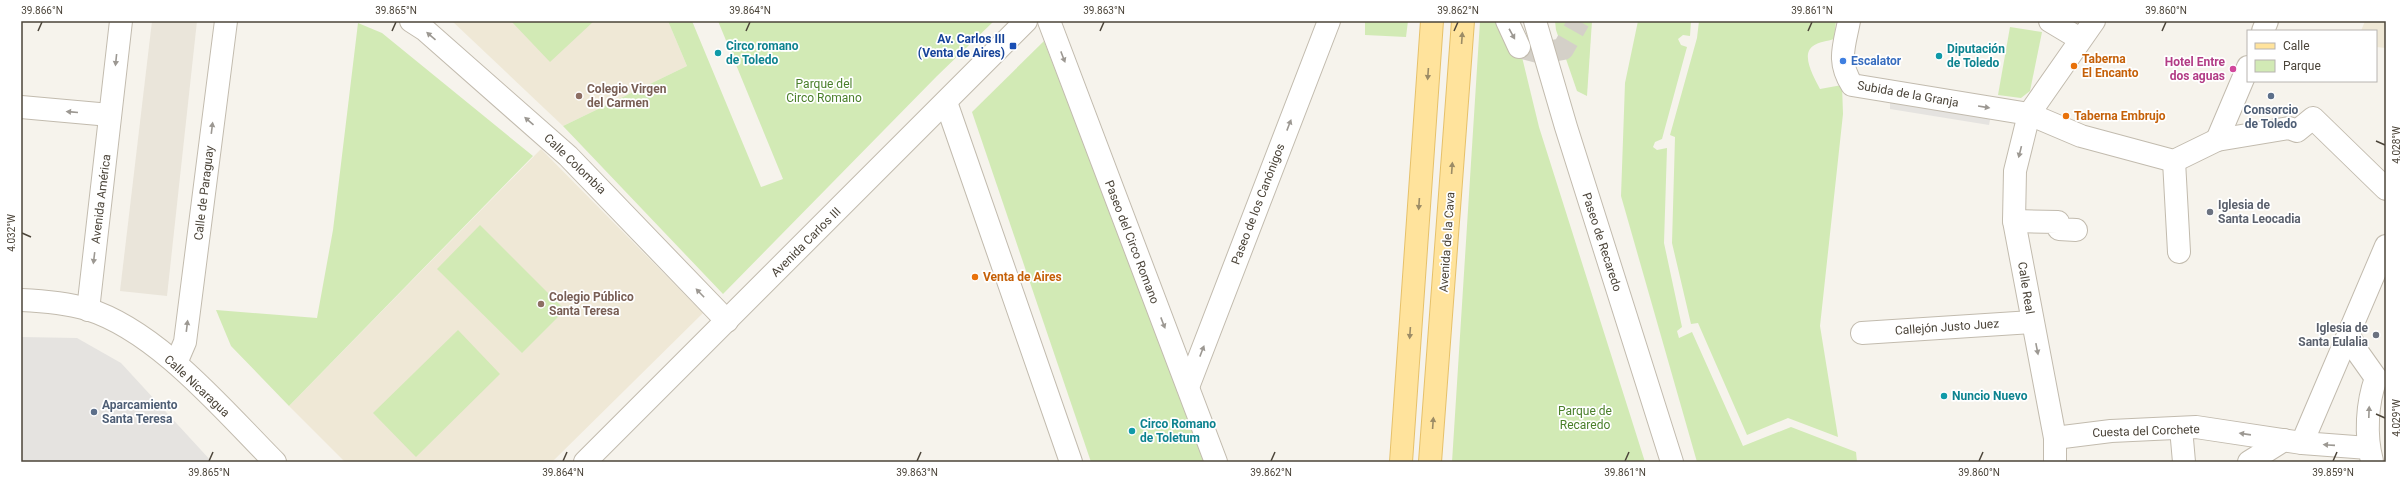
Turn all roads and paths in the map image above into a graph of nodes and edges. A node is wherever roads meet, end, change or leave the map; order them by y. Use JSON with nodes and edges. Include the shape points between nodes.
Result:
{"nodes":[{"id":1,"x":120,"y":21,"type":"edge"},
{"id":2,"x":226,"y":21,"type":"edge"},
{"id":3,"x":411,"y":21,"type":"edge"},
{"id":4,"x":1026,"y":21,"type":"edge"},
{"id":5,"x":1049,"y":21,"type":"edge"},
{"id":6,"x":1329,"y":21,"type":"edge"},
{"id":7,"x":1432,"y":21,"type":"edge"},
{"id":8,"x":1463,"y":21,"type":"edge"},
{"id":9,"x":1507,"y":21,"type":"edge"},
{"id":10,"x":1535,"y":21,"type":"edge"},
{"id":11,"x":1849,"y":21,"type":"edge"},
{"id":12,"x":2050,"y":21,"type":"edge"},
{"id":13,"x":2094,"y":21,"type":"edge"},
{"id":14,"x":2080,"y":39,"type":"junction"},
{"id":15,"x":1519,"y":47,"type":"dead end"},
{"id":16,"x":2247,"y":68,"type":"edge"},
{"id":17,"x":946,"y":102,"type":"junction"},
{"id":18,"x":21,"y":107,"type":"edge"},
{"id":19,"x":2029,"y":114,"type":"junction"},
{"id":20,"x":110,"y":115,"type":"junction"},
{"id":21,"x":2217,"y":140,"type":"junction"},
{"id":22,"x":2179,"y":159,"type":"junction"},
{"id":23,"x":2386,"y":189,"type":"edge"},
{"id":24,"x":2014,"y":221,"type":"junction"},
{"id":25,"x":2076,"y":230,"type":"dead end"},
{"id":26,"x":2386,"y":246,"type":"edge"},
{"id":27,"x":2179,"y":252,"type":"dead end"},
{"id":28,"x":21,"y":300,"type":"edge"},
{"id":29,"x":88,"y":310,"type":"junction"},
{"id":30,"x":727,"y":321,"type":"junction"},
{"id":31,"x":2032,"y":322,"type":"junction"},
{"id":32,"x":1862,"y":333,"type":"dead end"},
{"id":33,"x":2349,"y":335,"type":"junction"},
{"id":34,"x":176,"y":363,"type":"junction"},
{"id":35,"x":2381,"y":378,"type":"edge"},
{"id":36,"x":1188,"y":387,"type":"junction"},
{"id":37,"x":2182,"y":428,"type":"junction"},
{"id":38,"x":2055,"y":438,"type":"junction"},
{"id":39,"x":2293,"y":441,"type":"junction"},
{"id":40,"x":2370,"y":455,"type":"edge"},
{"id":41,"x":275,"y":462,"type":"edge"},
{"id":42,"x":585,"y":462,"type":"edge"},
{"id":43,"x":1071,"y":462,"type":"edge"},
{"id":44,"x":1216,"y":462,"type":"edge"},
{"id":45,"x":1401,"y":462,"type":"edge"},
{"id":46,"x":1430,"y":462,"type":"edge"},
{"id":47,"x":1672,"y":462,"type":"edge"},
{"id":48,"x":2054,"y":462,"type":"edge"},
{"id":49,"x":2184,"y":462,"type":"edge"},
{"id":50,"x":2250,"y":462,"type":"edge"}],
"edges":[{"from":1,"to":20,"type":"street","name":"Avenida América","one_way":true},
{"from":34,"to":2,"type":"street","name":"Calle de Paraguay","one_way":true,"via":[[185,342]]},
{"from":30,"to":3,"type":"street","name":"Calle Colombia","one_way":true,"via":[[568,156],[425,30]]},
{"from":4,"to":17,"type":"street","name":"Avenida Carlos III"},
{"from":5,"to":36,"type":"street","name":"Paseo del Circo Romano","one_way":true},
{"from":36,"to":6,"type":"street","name":"Paseo de los Canónigos","one_way":true},
{"from":7,"to":45,"type":"main road","one_way":true},
{"from":46,"to":8,"type":"main road","name":"Avenida de la Cava","one_way":true},
{"from":9,"to":15,"type":"street","one_way":true},
{"from":10,"to":47,"type":"street","name":"Paseo de Recaredo"},
{"from":11,"to":19,"type":"street","name":"Subida de la Granja","one_way":true,"via":[[1843,72],[1852,85]]},
{"from":12,"to":14,"type":"street"},
{"from":13,"to":14,"type":"street"},
{"from":14,"to":19,"type":"street"},
{"from":16,"to":21,"type":"street"},
{"from":17,"to":30,"type":"street","name":"Avenida Carlos III"},
{"from":17,"to":43,"type":"street"},
{"from":20,"to":18,"type":"street","one_way":true},
{"from":19,"to":22,"type":"street","name":"Subida de la Granja","via":[[2081,136]]},
{"from":19,"to":24,"type":"street","name":"Calle Real","one_way":true,"via":[[2015,171]]},
{"from":20,"to":29,"type":"street","name":"Avenida América","one_way":true},
{"from":21,"to":22,"type":"street"},
{"from":21,"to":23,"type":"street","via":[[2289,128],[2297,131],[2313,118]]},
{"from":22,"to":27,"type":"street"},
{"from":24,"to":25,"type":"street","via":[[2058,222],[2059,229]]},
{"from":24,"to":31,"type":"street","name":"Calle Real"},
{"from":26,"to":33,"type":"street"},
{"from":28,"to":29,"type":"street","via":[[46,301]]},
{"from":29,"to":34,"type":"street","name":"Calle Nicaragua","via":[[129,329]]},
{"from":30,"to":42,"type":"street","name":"Avenida Carlos III"},
{"from":31,"to":32,"type":"street","name":"Callejón Justo Juez"},
{"from":31,"to":38,"type":"street","name":"Calle Real","one_way":true},
{"from":33,"to":35,"type":"street","via":[[2359,354]]},
{"from":33,"to":39,"type":"street"},
{"from":34,"to":41,"type":"street","name":"Calle Nicaragua"},
{"from":40,"to":35,"type":"street","one_way":true,"via":[[2370,394]]},
{"from":36,"to":44,"type":"street","name":"Paseo del Circo Romano"},
{"from":37,"to":38,"type":"street","name":"Cuesta del Corchete","via":[[2111,431]]},
{"from":39,"to":37,"type":"street","name":"Cuesta del Corchete","one_way":true,"via":[[2196,427]]},
{"from":37,"to":49,"type":"street"},
{"from":38,"to":48,"type":"street","name":"Calle Real"},
{"from":40,"to":39,"type":"street","name":"Cuesta del Corchete","one_way":true},
{"from":39,"to":50,"type":"street"}]}
